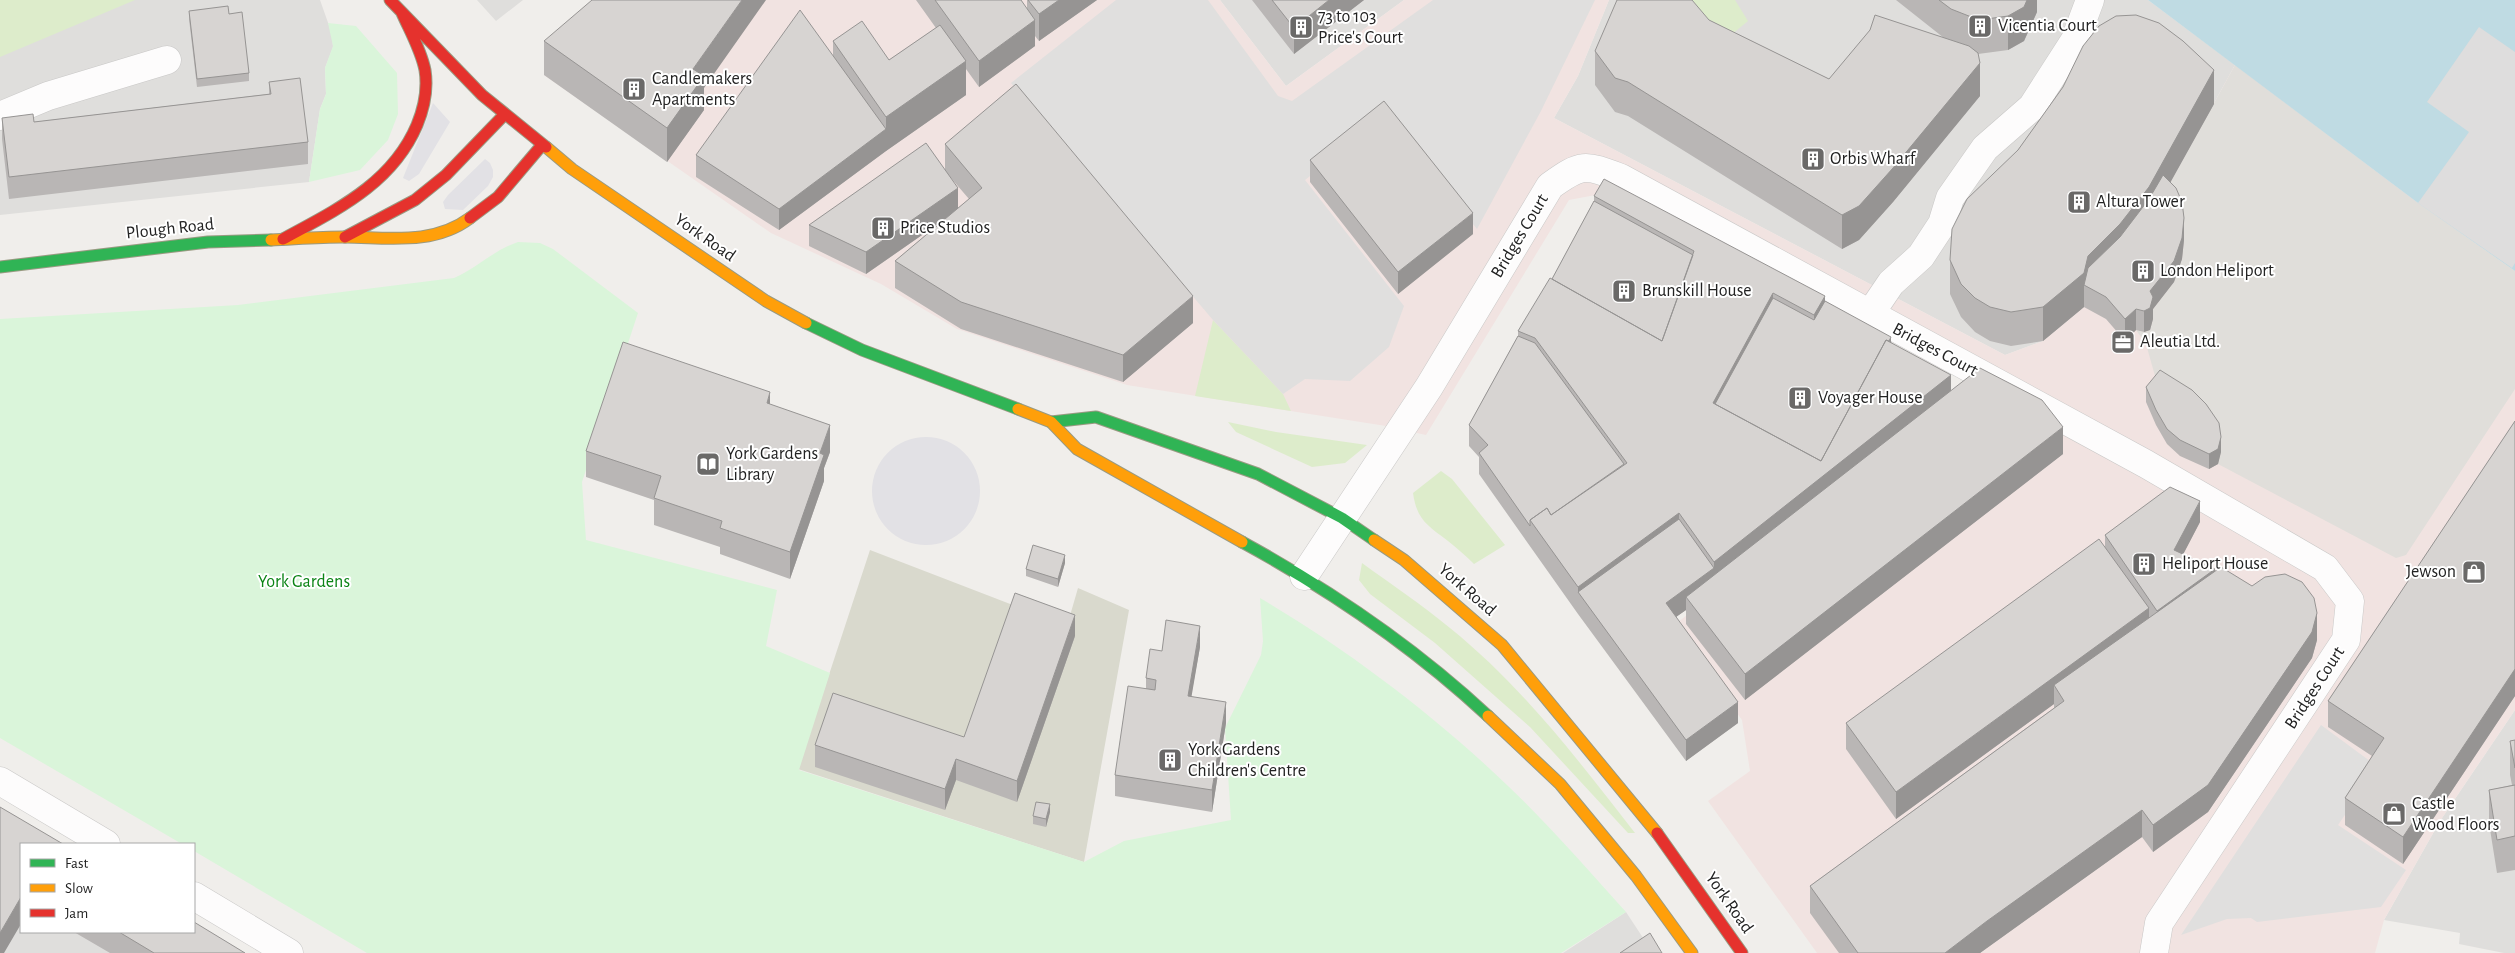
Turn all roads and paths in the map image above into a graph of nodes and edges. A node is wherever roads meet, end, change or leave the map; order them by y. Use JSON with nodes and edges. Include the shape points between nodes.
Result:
{"nodes":[{"id":1,"x":390,"y":0,"type":"edge"},
{"id":2,"x":2090,"y":0,"type":"edge"},
{"id":3,"x":401,"y":12,"type":"junction"},
{"id":4,"x":168,"y":60,"type":"dead end"},
{"id":5,"x":504,"y":115,"type":"junction"},
{"id":6,"x":0,"y":116,"type":"edge"},
{"id":7,"x":542,"y":145,"type":"junction"},
{"id":8,"x":345,"y":238,"type":"junction"},
{"id":9,"x":282,"y":240,"type":"junction"},
{"id":10,"x":0,"y":267,"type":"edge"},
{"id":11,"x":1870,"y":314,"type":"junction"},
{"id":12,"x":1051,"y":422,"type":"junction"},
{"id":13,"x":1342,"y":518,"type":"junction"},
{"id":14,"x":1304,"y":576,"type":"junction"},
{"id":15,"x":0,"y":781,"type":"edge"},
{"id":16,"x":104,"y":843,"type":"edge"},
{"id":17,"x":195,"y":897,"type":"edge"},
{"id":18,"x":288,"y":953,"type":"edge"},
{"id":19,"x":1692,"y":953,"type":"edge"},
{"id":20,"x":1742,"y":953,"type":"edge"},
{"id":21,"x":2154,"y":953,"type":"edge"}],
"edges":[{"from":1,"to":3,"type":"main road","name":"York Road"},
{"from":2,"to":11,"type":"street","via":[[2075,40],[2032,107],[1985,148],[1950,198],[1942,224],[1922,256],[1891,283]]},
{"from":3,"to":5,"type":"main road","name":"York Road"},
{"from":3,"to":9,"type":"main road","via":[[424,63],[426,101],[414,136],[400,159],[376,183]]},
{"from":4,"to":6,"type":"street","via":[[48,96]]},
{"from":5,"to":7,"type":"main road","name":"York Road"},
{"from":5,"to":8,"type":"main road","name":"Plough Road","via":[[446,175],[415,200]]},
{"from":7,"to":8,"type":"main road","name":"Plough Road","via":[[498,197],[462,224],[439,233],[399,240]]},
{"from":7,"to":12,"type":"main road","name":"York Road","via":[[751,292],[812,327],[862,350]]},
{"from":8,"to":9,"type":"main road","name":"Plough Road"},
{"from":9,"to":10,"type":"main road","name":"Plough Road","via":[[208,242]]},
{"from":11,"to":13,"type":"street","name":"Bridges Court","via":[[1621,178],[1594,167],[1574,170],[1550,186],[1429,387]]},
{"from":11,"to":21,"type":"street","name":"Bridges Court","via":[[2146,464],[2325,568],[2350,600],[2346,640],[2159,923]]},
{"from":12,"to":13,"type":"main road","name":"York Road","via":[[1096,417],[1258,474]]},
{"from":12,"to":14,"type":"main road","name":"York Road","via":[[1077,449]]},
{"from":13,"to":14,"type":"street","name":"Bridges Court"},
{"from":13,"to":20,"type":"main road","name":"York Road","via":[[1404,560],[1502,645],[1669,847]]},
{"from":14,"to":19,"type":"main road","name":"York Road","via":[[1398,640],[1476,704],[1554,778],[1636,876]]},
{"from":15,"to":16,"type":"street"},
{"from":17,"to":18,"type":"street"}]}
